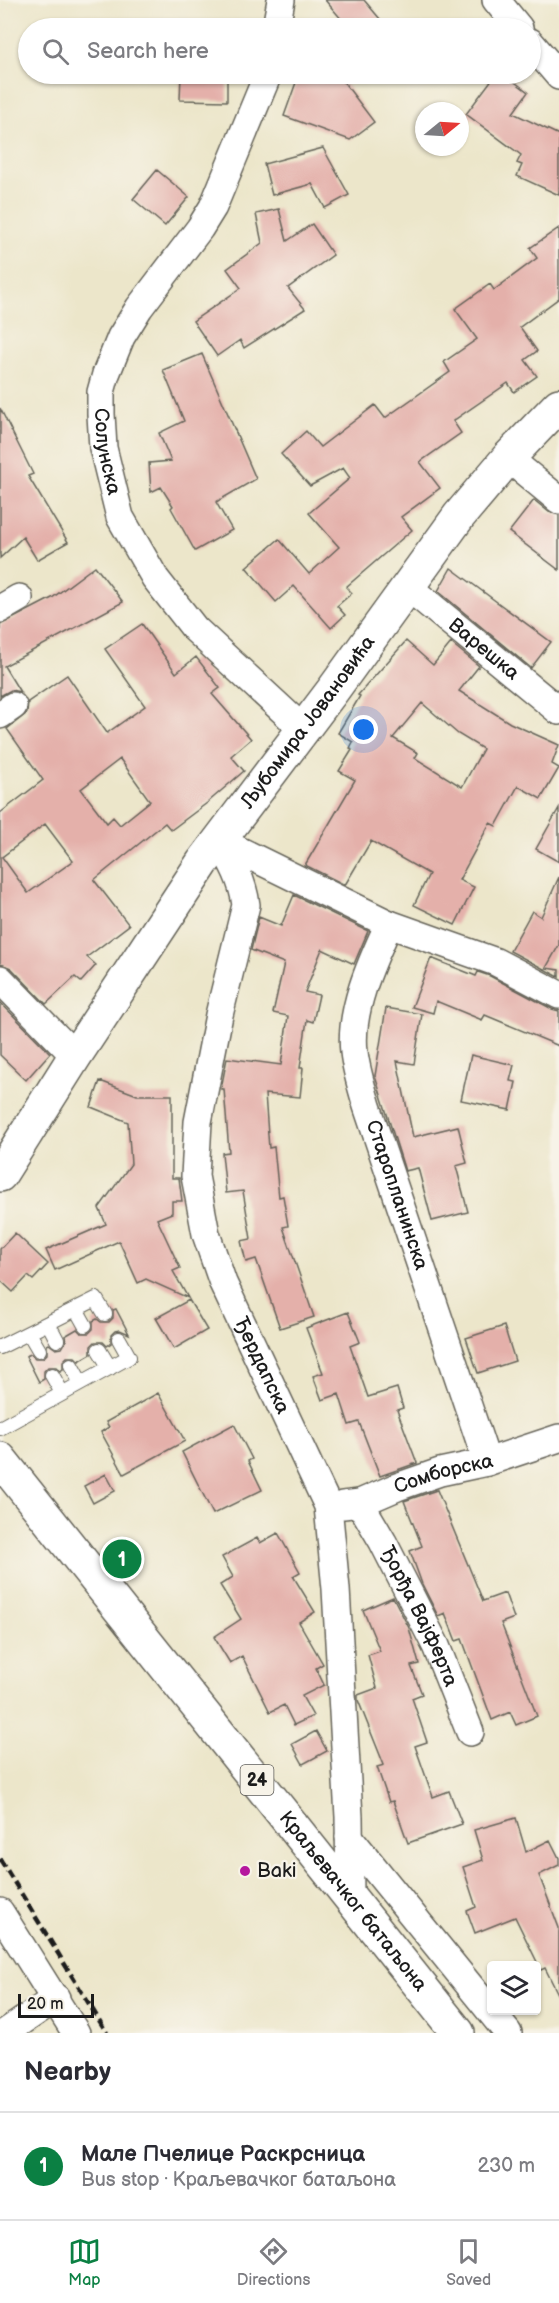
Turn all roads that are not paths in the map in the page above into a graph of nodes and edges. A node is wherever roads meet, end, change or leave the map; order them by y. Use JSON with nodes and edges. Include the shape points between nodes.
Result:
{"nodes":[{"id":1,"x":281,"y":0,"type":"edge"},
{"id":2,"x":495,"y":0,"type":"edge"},
{"id":3,"x":278,"y":18,"type":"edge"},
{"id":4,"x":510,"y":18,"type":"edge"},
{"id":5,"x":541,"y":54,"type":"edge"},
{"id":6,"x":559,"y":76,"type":"edge"},
{"id":7,"x":264,"y":84,"type":"edge"},
{"id":8,"x":559,"y":405,"type":"edge"},
{"id":9,"x":508,"y":458,"type":"junction"},
{"id":10,"x":559,"y":500,"type":"edge"},
{"id":11,"x":408,"y":587,"type":"junction"},
{"id":12,"x":559,"y":711,"type":"edge"},
{"id":13,"x":304,"y":730,"type":"junction"},
{"id":14,"x":220,"y":841,"type":"junction"},
{"id":15,"x":389,"y":924,"type":"junction"},
{"id":16,"x":0,"y":979,"type":"edge"},
{"id":17,"x":559,"y":995,"type":"edge"},
{"id":18,"x":75,"y":1056,"type":"junction"},
{"id":19,"x":0,"y":1174,"type":"edge"},
{"id":20,"x":76,"y":1309,"type":"junction"},
{"id":21,"x":105,"y":1314,"type":"dead end"},
{"id":22,"x":48,"y":1323,"type":"junction"},
{"id":23,"x":85,"y":1325,"type":"dead end"},
{"id":24,"x":29,"y":1333,"type":"junction"},
{"id":25,"x":119,"y":1339,"type":"dead end"},
{"id":26,"x":57,"y":1340,"type":"dead end"},
{"id":27,"x":0,"y":1347,"type":"edge"},
{"id":28,"x":39,"y":1350,"type":"dead end"},
{"id":29,"x":99,"y":1350,"type":"dead end"},
{"id":30,"x":71,"y":1365,"type":"dead end"},
{"id":31,"x":110,"y":1368,"type":"junction"},
{"id":32,"x":52,"y":1375,"type":"dead end"},
{"id":33,"x":81,"y":1383,"type":"junction"},
{"id":34,"x":62,"y":1393,"type":"junction"},
{"id":35,"x":0,"y":1428,"type":"edge"},
{"id":36,"x":559,"y":1438,"type":"edge"},
{"id":37,"x":0,"y":1459,"type":"edge"},
{"id":38,"x":487,"y":1462,"type":"junction"},
{"id":39,"x":360,"y":1503,"type":"junction"},
{"id":40,"x":328,"y":1506,"type":"junction"},
{"id":41,"x":470,"y":1732,"type":"dead end"},
{"id":42,"x":349,"y":1837,"type":"junction"},
{"id":43,"x":350,"y":1896,"type":"junction"},
{"id":44,"x":0,"y":1912,"type":"edge"},
{"id":45,"x":56,"y":1998,"type":"junction"},
{"id":46,"x":5,"y":2033,"type":"edge"},
{"id":47,"x":76,"y":2033,"type":"edge"},
{"id":48,"x":458,"y":2033,"type":"edge"},
{"id":49,"x":508,"y":2033,"type":"edge"}],
"edges":[{"from":1,"to":3,"type":"street"},
{"from":2,"to":4,"type":"street"},
{"from":5,"to":6,"type":"street"},
{"from":7,"to":13,"type":"street","name":"Солунска","via":[[213,207],[121,337],[106,374],[101,426],[120,517],[155,578],[195,629]]},
{"from":8,"to":9,"type":"street","name":"Љубомира Јовановића"},
{"from":9,"to":10,"type":"street"},
{"from":9,"to":11,"type":"street","name":"Љубомира Јовановића","via":[[459,516]]},
{"from":11,"to":12,"type":"street","name":"Варешка"},
{"from":11,"to":13,"type":"street","name":"Љубомира Јовановића"},
{"from":13,"to":14,"type":"street","name":"Љубомира Јовановића"},
{"from":14,"to":15,"type":"street"},
{"from":14,"to":18,"type":"street","name":"Љубомира Јовановића"},
{"from":14,"to":40,"type":"street","name":"Ђердапска","via":[[242,881],[246,905],[198,1122],[195,1176],[199,1203],[224,1283]]},
{"from":15,"to":17,"type":"street","via":[[496,962]]},
{"from":15,"to":38,"type":"street","name":"Старопланинска","via":[[365,977],[353,1052],[370,1118]]},
{"from":16,"to":18,"type":"street"},
{"from":18,"to":19,"type":"street","name":"Љубомира Јовановића"},
{"from":20,"to":21,"type":"lane","via":[[96,1299]]},
{"from":20,"to":22,"type":"lane"},
{"from":20,"to":23,"type":"lane"},
{"from":22,"to":24,"type":"lane"},
{"from":22,"to":26,"type":"lane"},
{"from":24,"to":27,"type":"lane"},
{"from":24,"to":28,"type":"lane"},
{"from":25,"to":31,"type":"lane","via":[[129,1357]]},
{"from":29,"to":31,"type":"lane"},
{"from":30,"to":33,"type":"lane"},
{"from":31,"to":33,"type":"lane"},
{"from":32,"to":34,"type":"lane"},
{"from":33,"to":34,"type":"lane"},
{"from":34,"to":35,"type":"lane"},
{"from":36,"to":38,"type":"street","name":"Сомборска"},
{"from":37,"to":43,"type":"street","name":"Краљевачког батаљона","number":"24"},
{"from":38,"to":39,"type":"street","name":"Сомборска","via":[[440,1472]]},
{"from":39,"to":40,"type":"street","name":"Сомборска"},
{"from":39,"to":41,"type":"street","name":"Ђорђа Вајферта","via":[[436,1646]]},
{"from":40,"to":42,"type":"street","name":"Ђердапска"},
{"from":42,"to":43,"type":"street","name":"Ђердапска"},
{"from":42,"to":49,"type":"street"},
{"from":43,"to":48,"type":"street","name":"Краљевачког батаљона","number":"24"},
{"from":44,"to":45,"type":"street"},
{"from":45,"to":46,"type":"street"},
{"from":45,"to":47,"type":"street"}]}
